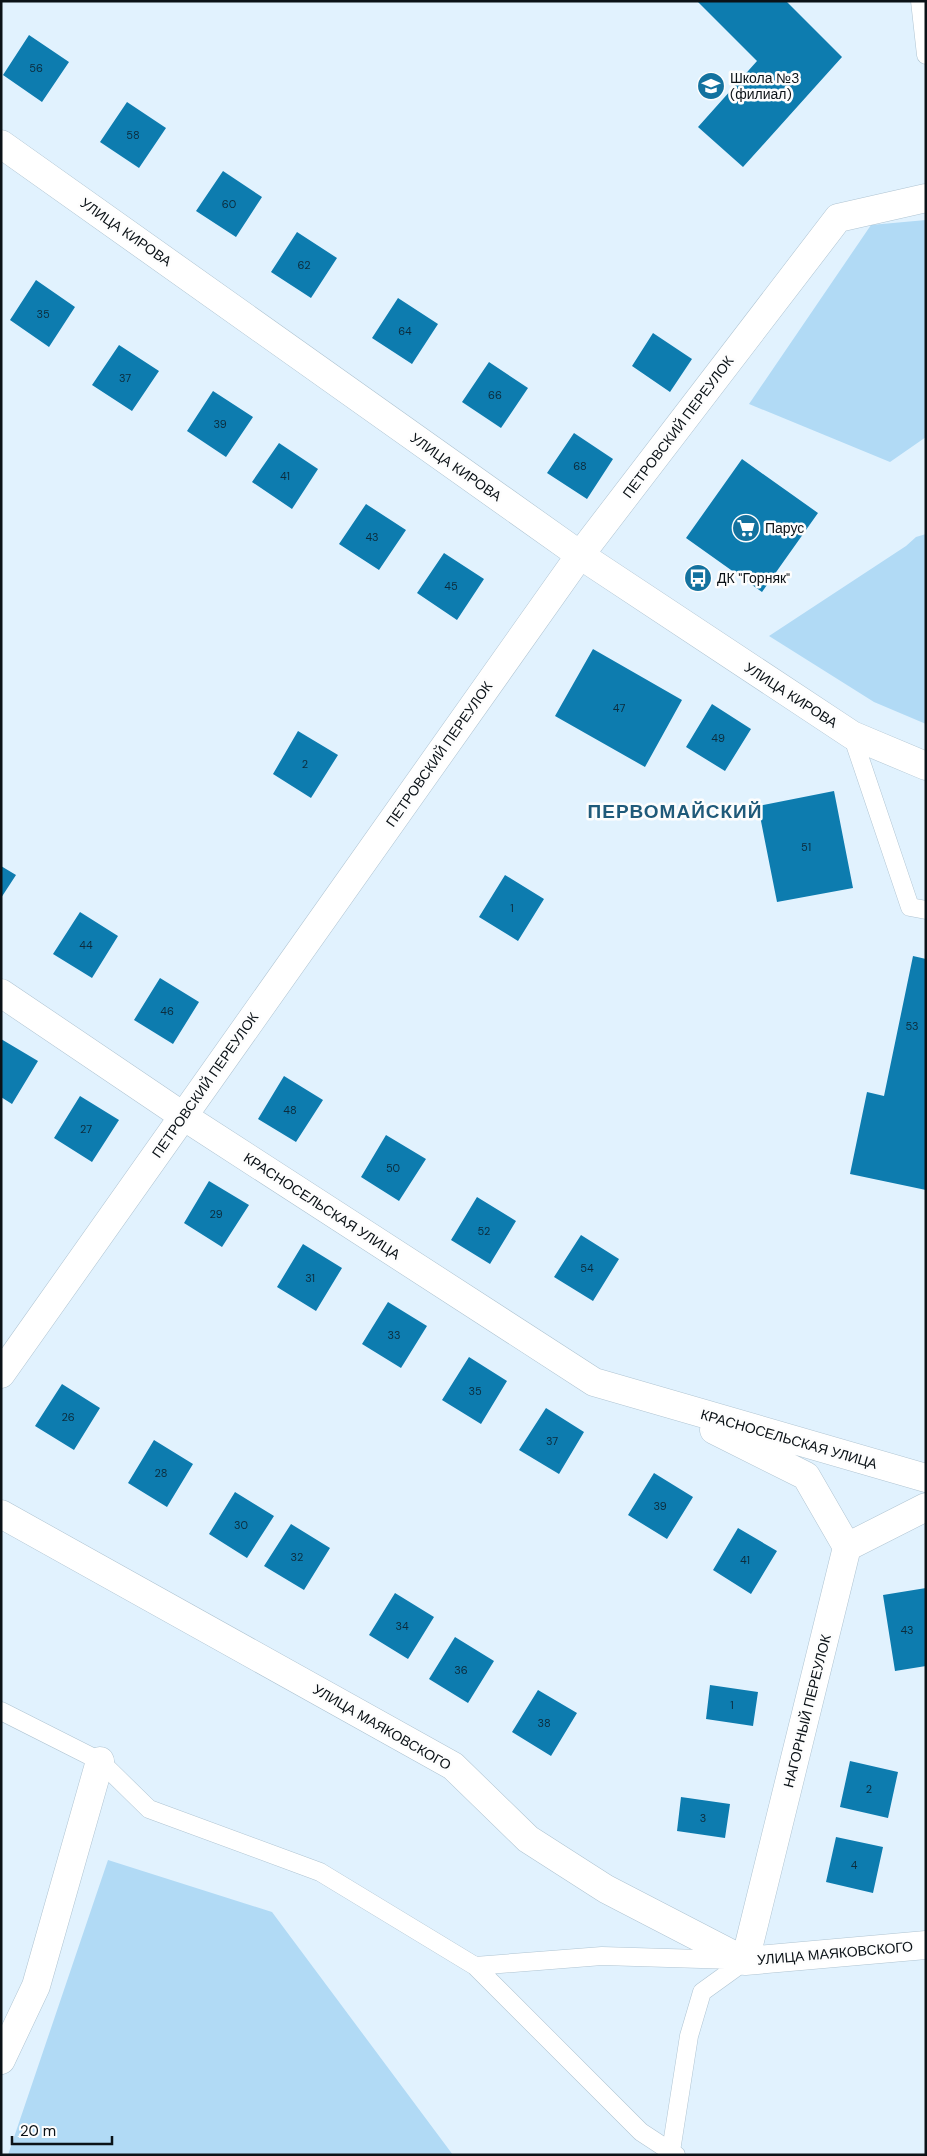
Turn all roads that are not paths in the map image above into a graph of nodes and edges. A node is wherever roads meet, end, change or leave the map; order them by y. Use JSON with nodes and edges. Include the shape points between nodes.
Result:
{"nodes":[{"id":1,"x":922,"y":2,"type":"edge"},
{"id":2,"x":926,"y":55,"type":"edge"},
{"id":3,"x":1,"y":144,"type":"edge"},
{"id":4,"x":926,"y":198,"type":"edge"},
{"id":5,"x":580,"y":555,"type":"junction"},
{"id":6,"x":852,"y":735,"type":"junction"},
{"id":7,"x":926,"y":766,"type":"edge"},
{"id":8,"x":926,"y":910,"type":"edge"},
{"id":9,"x":1,"y":993,"type":"edge"},
{"id":10,"x":183,"y":1116,"type":"junction"},
{"id":11,"x":1,"y":1374,"type":"edge"},
{"id":12,"x":653,"y":1400,"type":"junction"},
{"id":13,"x":926,"y":1478,"type":"edge"},
{"id":14,"x":926,"y":1507,"type":"edge"},
{"id":15,"x":1,"y":1514,"type":"edge"},
{"id":16,"x":847,"y":1548,"type":"junction"},
{"id":17,"x":1,"y":1711,"type":"edge"},
{"id":18,"x":100,"y":1761,"type":"junction"},
{"id":19,"x":926,"y":1945,"type":"edge"},
{"id":20,"x":745,"y":1961,"type":"junction"},
{"id":21,"x":476,"y":1966,"type":"junction"},
{"id":22,"x":1,"y":2060,"type":"edge"},
{"id":23,"x":673,"y":2153,"type":"edge"}],
"edges":[{"from":1,"to":2,"type":"lane"},
{"from":3,"to":5,"type":"street","name":"УЛИЦА КИРОВА"},
{"from":4,"to":5,"type":"street","name":"ПЕТРОВСКИЙ ПЕРЕУЛОК","via":[[838,218]]},
{"from":5,"to":6,"type":"street","name":"УЛИЦА КИРОВА"},
{"from":5,"to":10,"type":"street","name":"ПЕТРОВСКИЙ ПЕРЕУЛОК"},
{"from":6,"to":7,"type":"street","name":"УЛИЦА КИРОВА"},
{"from":6,"to":8,"type":"lane","via":[[910,907]]},
{"from":9,"to":10,"type":"street","name":"КРАСНОСЕЛЬСКАЯ УЛИЦА"},
{"from":10,"to":11,"type":"street","name":"ПЕТРОВСКИЙ ПЕРЕУЛОК"},
{"from":10,"to":12,"type":"street","name":"КРАСНОСЕЛЬСКАЯ УЛИЦА","via":[[594,1382]]},
{"from":12,"to":13,"type":"street","name":"КРАСНОСЕЛЬСКАЯ УЛИЦА"},
{"from":12,"to":16,"type":"street","name":"КРАСНОСЕЛЬСКАЯ УЛИЦА","via":[[806,1476]]},
{"from":14,"to":16,"type":"street"},
{"from":15,"to":20,"type":"street","name":"УЛИЦА МАЯКОВСКОГО","via":[[453,1766],[528,1840],[606,1889]]},
{"from":16,"to":20,"type":"street","name":"НАГОРНЫЙ ПЕРЕУЛОК"},
{"from":17,"to":18,"type":"lane"},
{"from":18,"to":21,"type":"lane","via":[[149,1809],[320,1872]]},
{"from":18,"to":22,"type":"street","via":[[36,1986]]},
{"from":19,"to":20,"type":"street","name":"УЛИЦА МАЯКОВСКОГО"},
{"from":20,"to":21,"type":"lane","via":[[602,1956]]},
{"from":20,"to":23,"type":"lane","via":[[702,1992],[688,2036]]},
{"from":21,"to":23,"type":"lane","via":[[641,2132]]}]}
